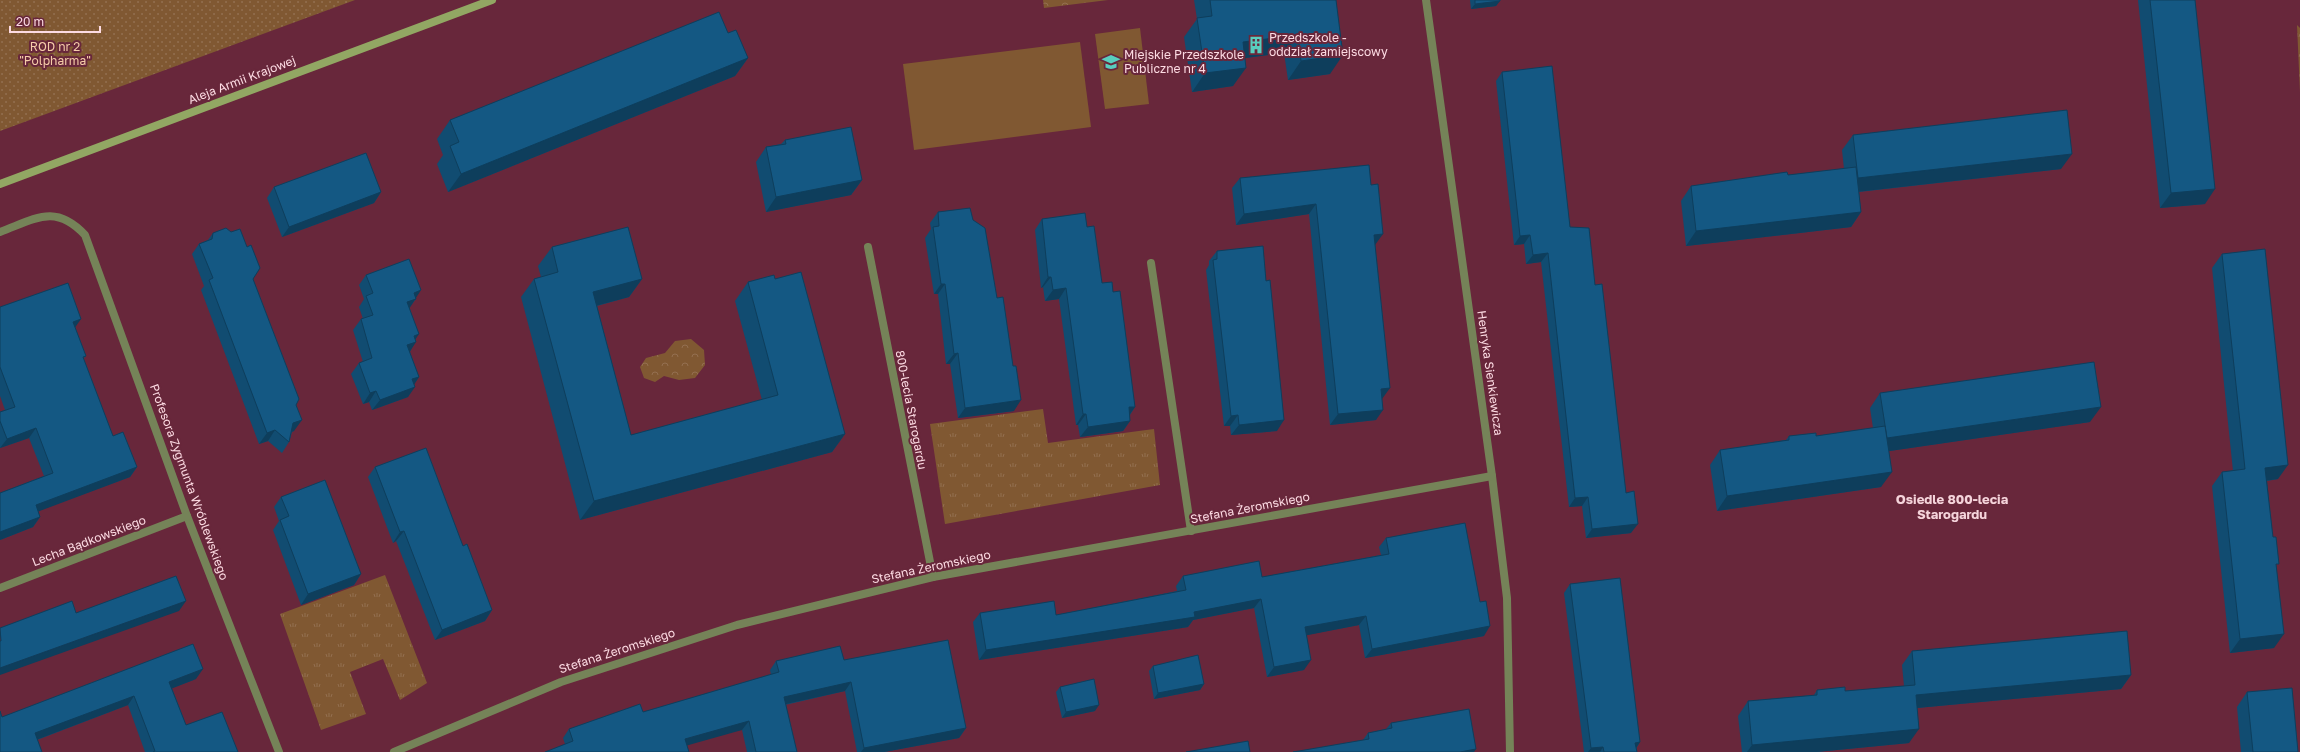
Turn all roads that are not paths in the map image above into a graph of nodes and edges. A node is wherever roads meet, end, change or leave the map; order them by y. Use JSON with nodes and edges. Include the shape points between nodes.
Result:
{"nodes":[{"id":1,"x":492,"y":0,"type":"edge"},
{"id":2,"x":1426,"y":0,"type":"edge"},
{"id":3,"x":0,"y":184,"type":"edge"},
{"id":4,"x":0,"y":232,"type":"edge"},
{"id":5,"x":868,"y":247,"type":"dead end"},
{"id":6,"x":1151,"y":263,"type":"dead end"},
{"id":7,"x":1492,"y":476,"type":"junction"},
{"id":8,"x":187,"y":516,"type":"junction"},
{"id":9,"x":1191,"y":531,"type":"junction"},
{"id":10,"x":933,"y":577,"type":"junction"},
{"id":11,"x":0,"y":588,"type":"edge"},
{"id":12,"x":279,"y":752,"type":"edge"},
{"id":13,"x":394,"y":752,"type":"edge"},
{"id":14,"x":1510,"y":752,"type":"edge"}],
"edges":[{"from":1,"to":3,"type":"main road","name":"Aleja Armii Krajowej"},
{"from":2,"to":7,"type":"street","name":"Henryka Sienkiewicza"},
{"from":4,"to":8,"type":"street","name":"Profesora Zygmunta Wróblewskiego","via":[[39,218],[58,216],[74,223],[85,235]]},
{"from":5,"to":10,"type":"street","name":"800-lecia Starogardu"},
{"from":6,"to":9,"type":"street"},
{"from":7,"to":9,"type":"street","name":"Stefana Żeromskiego"},
{"from":7,"to":14,"type":"street","name":"Henryka Sienkiewicza","via":[[1507,598]]},
{"from":8,"to":11,"type":"street","name":"Lecha Bądkowskiego"},
{"from":8,"to":12,"type":"street","name":"Profesora Zygmunta Wróblewskiego"},
{"from":9,"to":10,"type":"street","name":"Stefana Żeromskiego"},
{"from":10,"to":13,"type":"street","name":"Stefana Żeromskiego","via":[[737,625],[561,682]]}]}
